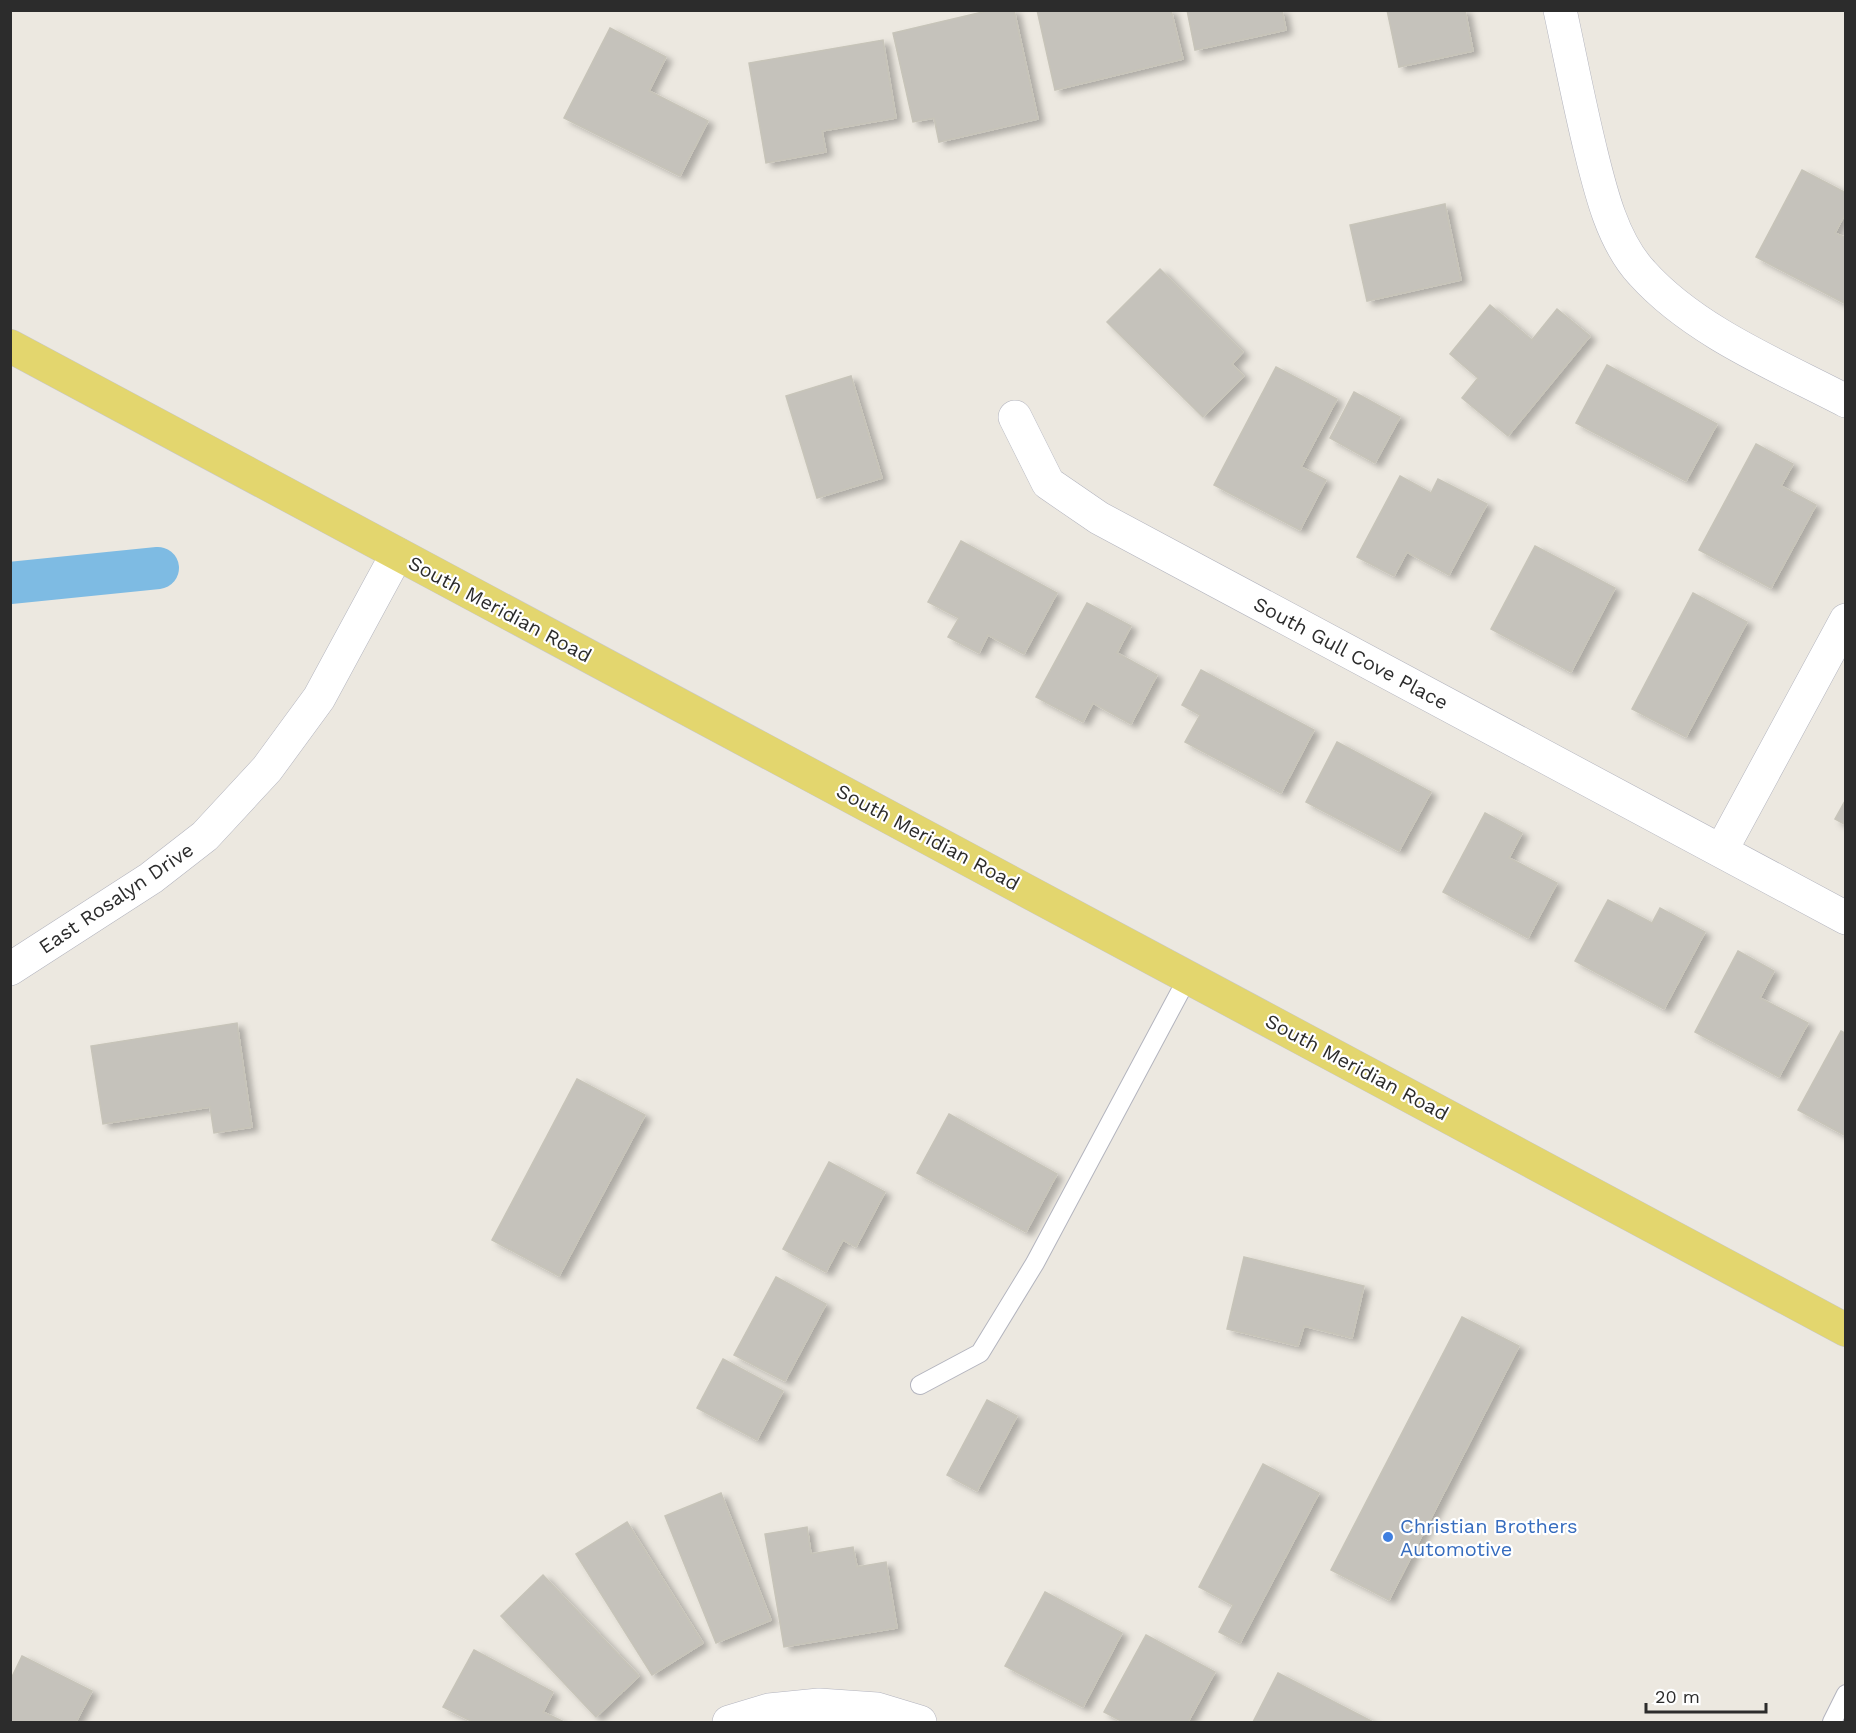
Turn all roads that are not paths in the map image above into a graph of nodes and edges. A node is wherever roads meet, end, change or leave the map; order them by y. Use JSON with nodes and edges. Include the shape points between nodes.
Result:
{"nodes":[{"id":1,"x":1560,"y":10,"type":"edge"},
{"id":2,"x":10,"y":346,"type":"edge"},
{"id":3,"x":1845,"y":401,"type":"edge"},
{"id":4,"x":1015,"y":417,"type":"dead end"},
{"id":5,"x":397,"y":554,"type":"junction"},
{"id":6,"x":1845,"y":620,"type":"edge"},
{"id":7,"x":1721,"y":851,"type":"junction"},
{"id":8,"x":1845,"y":918,"type":"edge"},
{"id":9,"x":10,"y":969,"type":"edge"},
{"id":10,"x":1188,"y":976,"type":"junction"},
{"id":11,"x":1845,"y":1330,"type":"edge"},
{"id":12,"x":920,"y":1385,"type":"dead end"},
{"id":13,"x":1845,"y":1694,"type":"edge"},
{"id":14,"x":729,"y":1722,"type":"edge"},
{"id":15,"x":920,"y":1722,"type":"edge"},
{"id":16,"x":1832,"y":1722,"type":"edge"}],
"edges":[{"from":1,"to":3,"type":"street","via":[[1599,185],[1615,232],[1640,272],[1676,306],[1733,342]]},
{"from":2,"to":5,"type":"main road","name":"South Meridian Road"},
{"from":4,"to":7,"type":"street","name":"South Gull Cove Place","via":[[1048,483],[1099,518]]},
{"from":5,"to":9,"type":"street","name":"East Rosalyn Drive","via":[[319,698],[267,769],[205,836],[151,878]]},
{"from":5,"to":10,"type":"main road","name":"South Meridian Road"},
{"from":6,"to":7,"type":"street"},
{"from":7,"to":8,"type":"street","name":"South Gull Cove Place"},
{"from":10,"to":11,"type":"main road","name":"South Meridian Road"},
{"from":10,"to":12,"type":"lane","via":[[1035,1263],[980,1353]]},
{"from":13,"to":16,"type":"lane"},
{"from":14,"to":15,"type":"street","via":[[769,1710],[819,1704],[877,1708]]}]}
